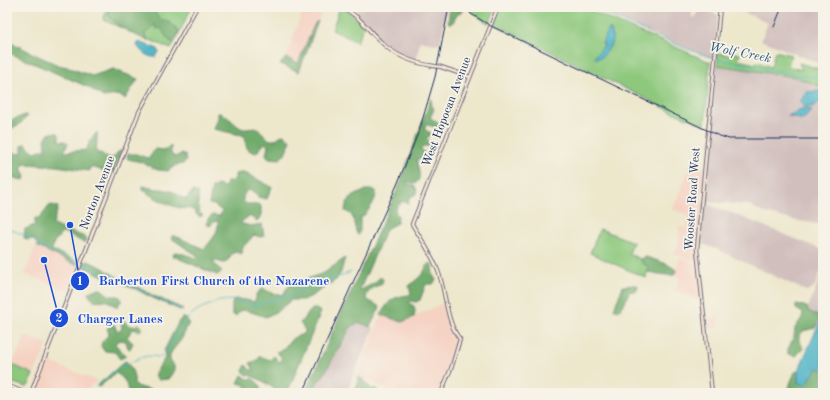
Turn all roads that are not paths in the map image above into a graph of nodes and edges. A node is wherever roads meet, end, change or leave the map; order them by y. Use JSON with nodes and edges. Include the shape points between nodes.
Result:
{"nodes":[{"id":1,"x":197,"y":7,"type":"edge"},
{"id":2,"x":341,"y":7,"type":"edge"},
{"id":3,"x":498,"y":7,"type":"edge"},
{"id":4,"x":720,"y":7,"type":"edge"},
{"id":5,"x":470,"y":78,"type":"junction"},
{"id":6,"x":7,"y":385,"type":"edge"},
{"id":7,"x":25,"y":393,"type":"edge"},
{"id":8,"x":31,"y":393,"type":"edge"},
{"id":9,"x":441,"y":393,"type":"edge"},
{"id":10,"x":712,"y":393,"type":"edge"}],
"edges":[{"from":1,"to":8,"type":"main road","name":"Norton Avenue","via":[[139,112]]},
{"from":2,"to":5,"type":"main road","bridge":true,"via":[[355,15],[394,53],[414,62]]},
{"from":3,"to":5,"type":"main road","name":"West Hopocan Avenue"},
{"from":4,"to":10,"type":"main road","name":"Wooster Road West","via":[[697,249]]},
{"from":5,"to":9,"type":"main road","name":"West Hopocan Avenue","via":[[412,224],[439,272],[449,316],[460,339]]},
{"from":6,"to":7,"type":"main road"}]}
